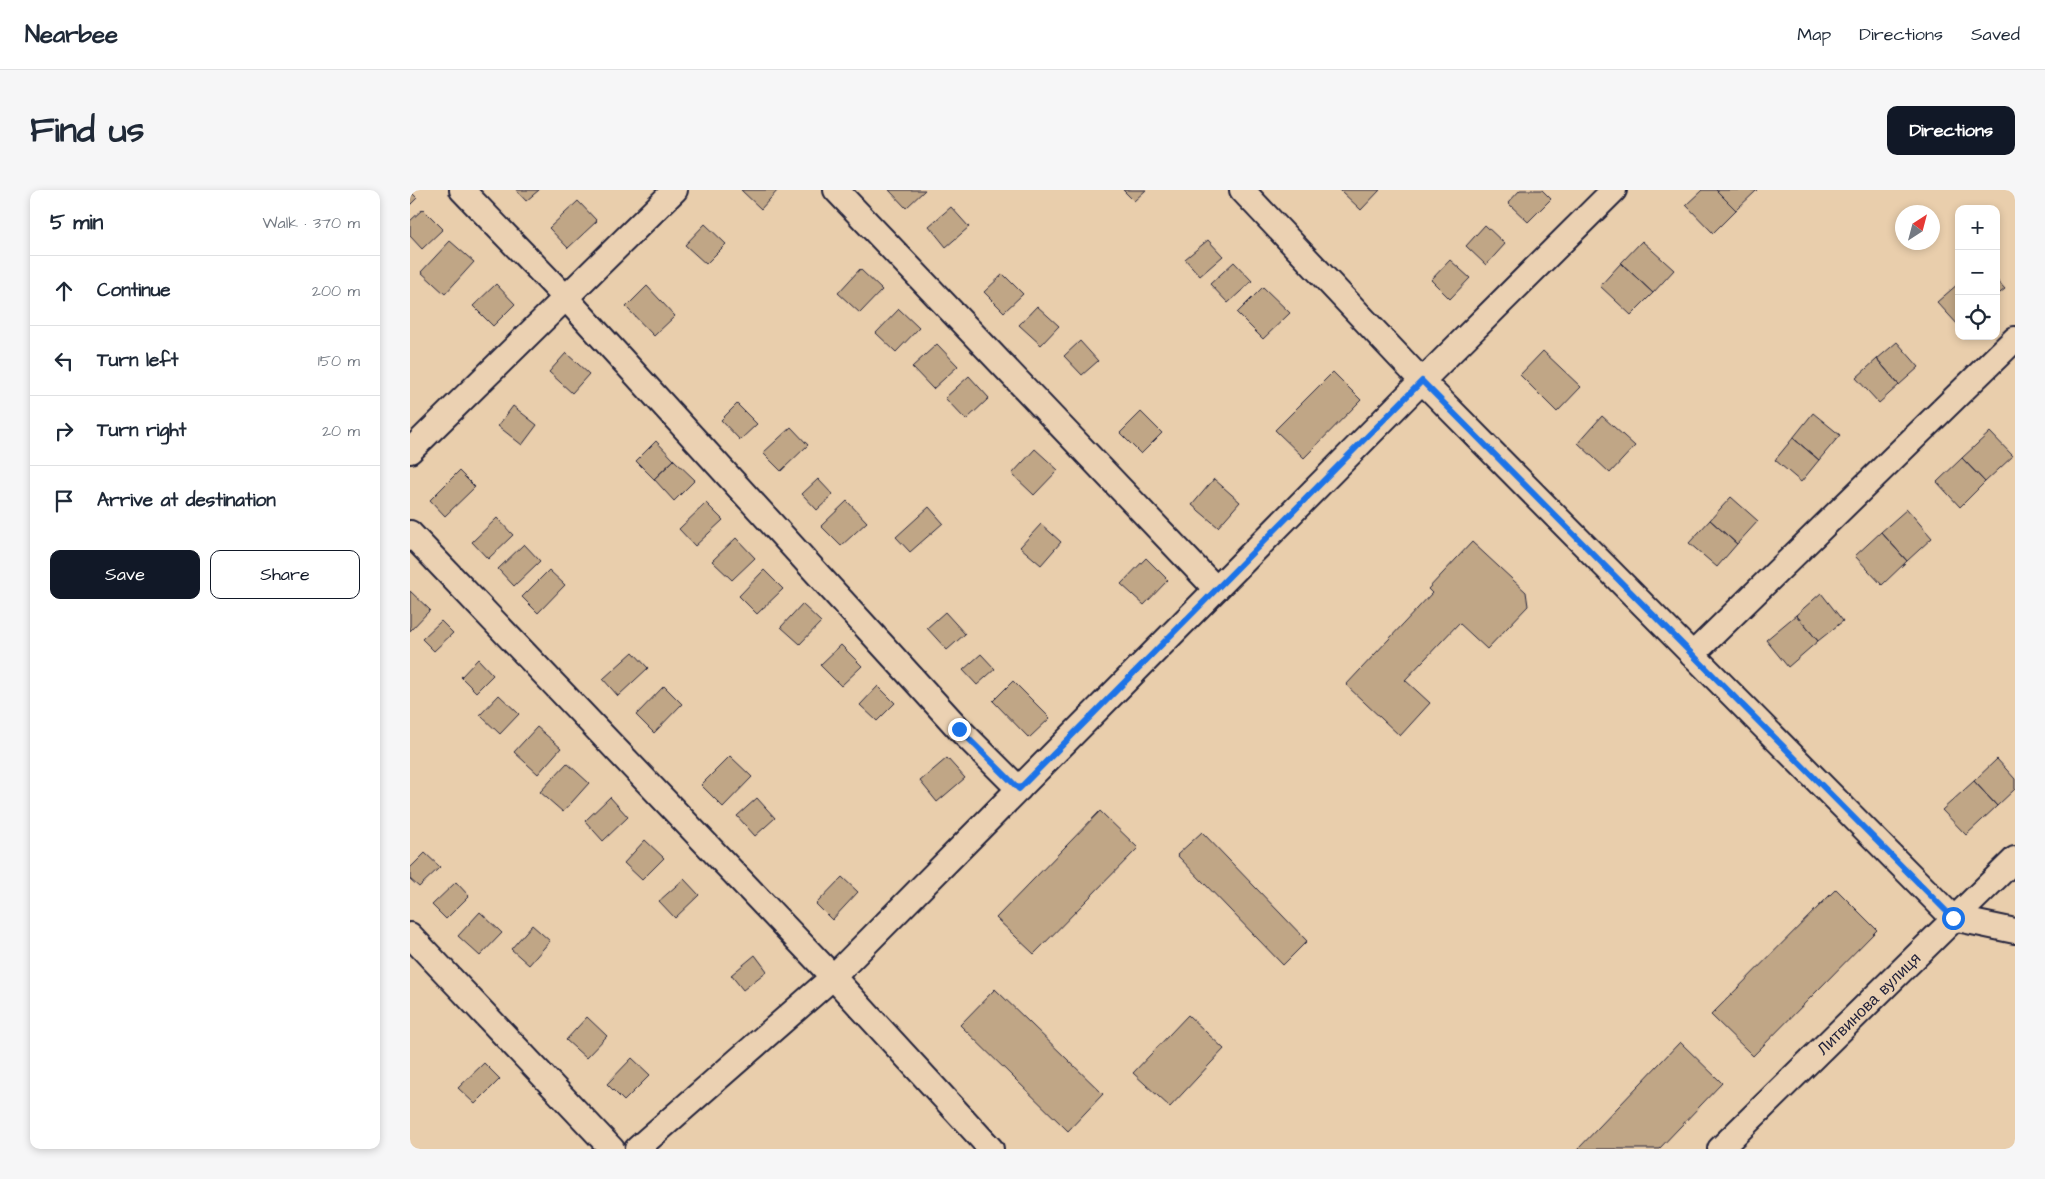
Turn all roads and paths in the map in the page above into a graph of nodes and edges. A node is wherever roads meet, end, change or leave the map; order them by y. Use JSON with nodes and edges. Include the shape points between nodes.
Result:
{"nodes":[{"id":1,"x":462,"y":190,"type":"edge"},
{"id":2,"x":675,"y":190,"type":"edge"},
{"id":3,"x":836,"y":190,"type":"edge"},
{"id":4,"x":1242,"y":190,"type":"edge"},
{"id":5,"x":1614,"y":190,"type":"edge"},
{"id":6,"x":566,"y":298,"type":"junction"},
{"id":7,"x":2015,"y":338,"type":"edge"},
{"id":8,"x":1422,"y":381,"type":"junction"},
{"id":9,"x":410,"y":451,"type":"edge"},
{"id":10,"x":410,"y":533,"type":"edge"},
{"id":11,"x":1216,"y":589,"type":"junction"},
{"id":12,"x":1692,"y":654,"type":"junction"},
{"id":13,"x":1019,"y":789,"type":"junction"},
{"id":14,"x":2015,"y":859,"type":"edge"},
{"id":15,"x":1953,"y":918,"type":"junction"},
{"id":16,"x":2015,"y":931,"type":"edge"},
{"id":17,"x":410,"y":935,"type":"edge"},
{"id":18,"x":833,"y":977,"type":"junction"},
{"id":19,"x":612,"y":1149,"type":"edge"},
{"id":20,"x":637,"y":1149,"type":"edge"},
{"id":21,"x":991,"y":1149,"type":"edge"},
{"id":22,"x":1720,"y":1149,"type":"edge"}],
"edges":[{"from":1,"to":6,"type":"street"},
{"from":2,"to":6,"type":"street"},
{"from":3,"to":11,"type":"street"},
{"from":4,"to":8,"type":"street"},
{"from":5,"to":8,"type":"street"},
{"from":6,"to":9,"type":"street"},
{"from":6,"to":13,"type":"street","via":[[959,729]]},
{"from":7,"to":12,"type":"street"},
{"from":8,"to":11,"type":"street"},
{"from":8,"to":12,"type":"street"},
{"from":10,"to":18,"type":"street"},
{"from":11,"to":13,"type":"street"},
{"from":12,"to":15,"type":"street"},
{"from":13,"to":18,"type":"street"},
{"from":14,"to":15,"type":"street","name":"Литвинова вулиця"},
{"from":15,"to":16,"type":"street"},
{"from":15,"to":22,"type":"street","name":"Литвинова вулиця"},
{"from":17,"to":19,"type":"street"},
{"from":18,"to":20,"type":"street"},
{"from":18,"to":21,"type":"street"}]}
